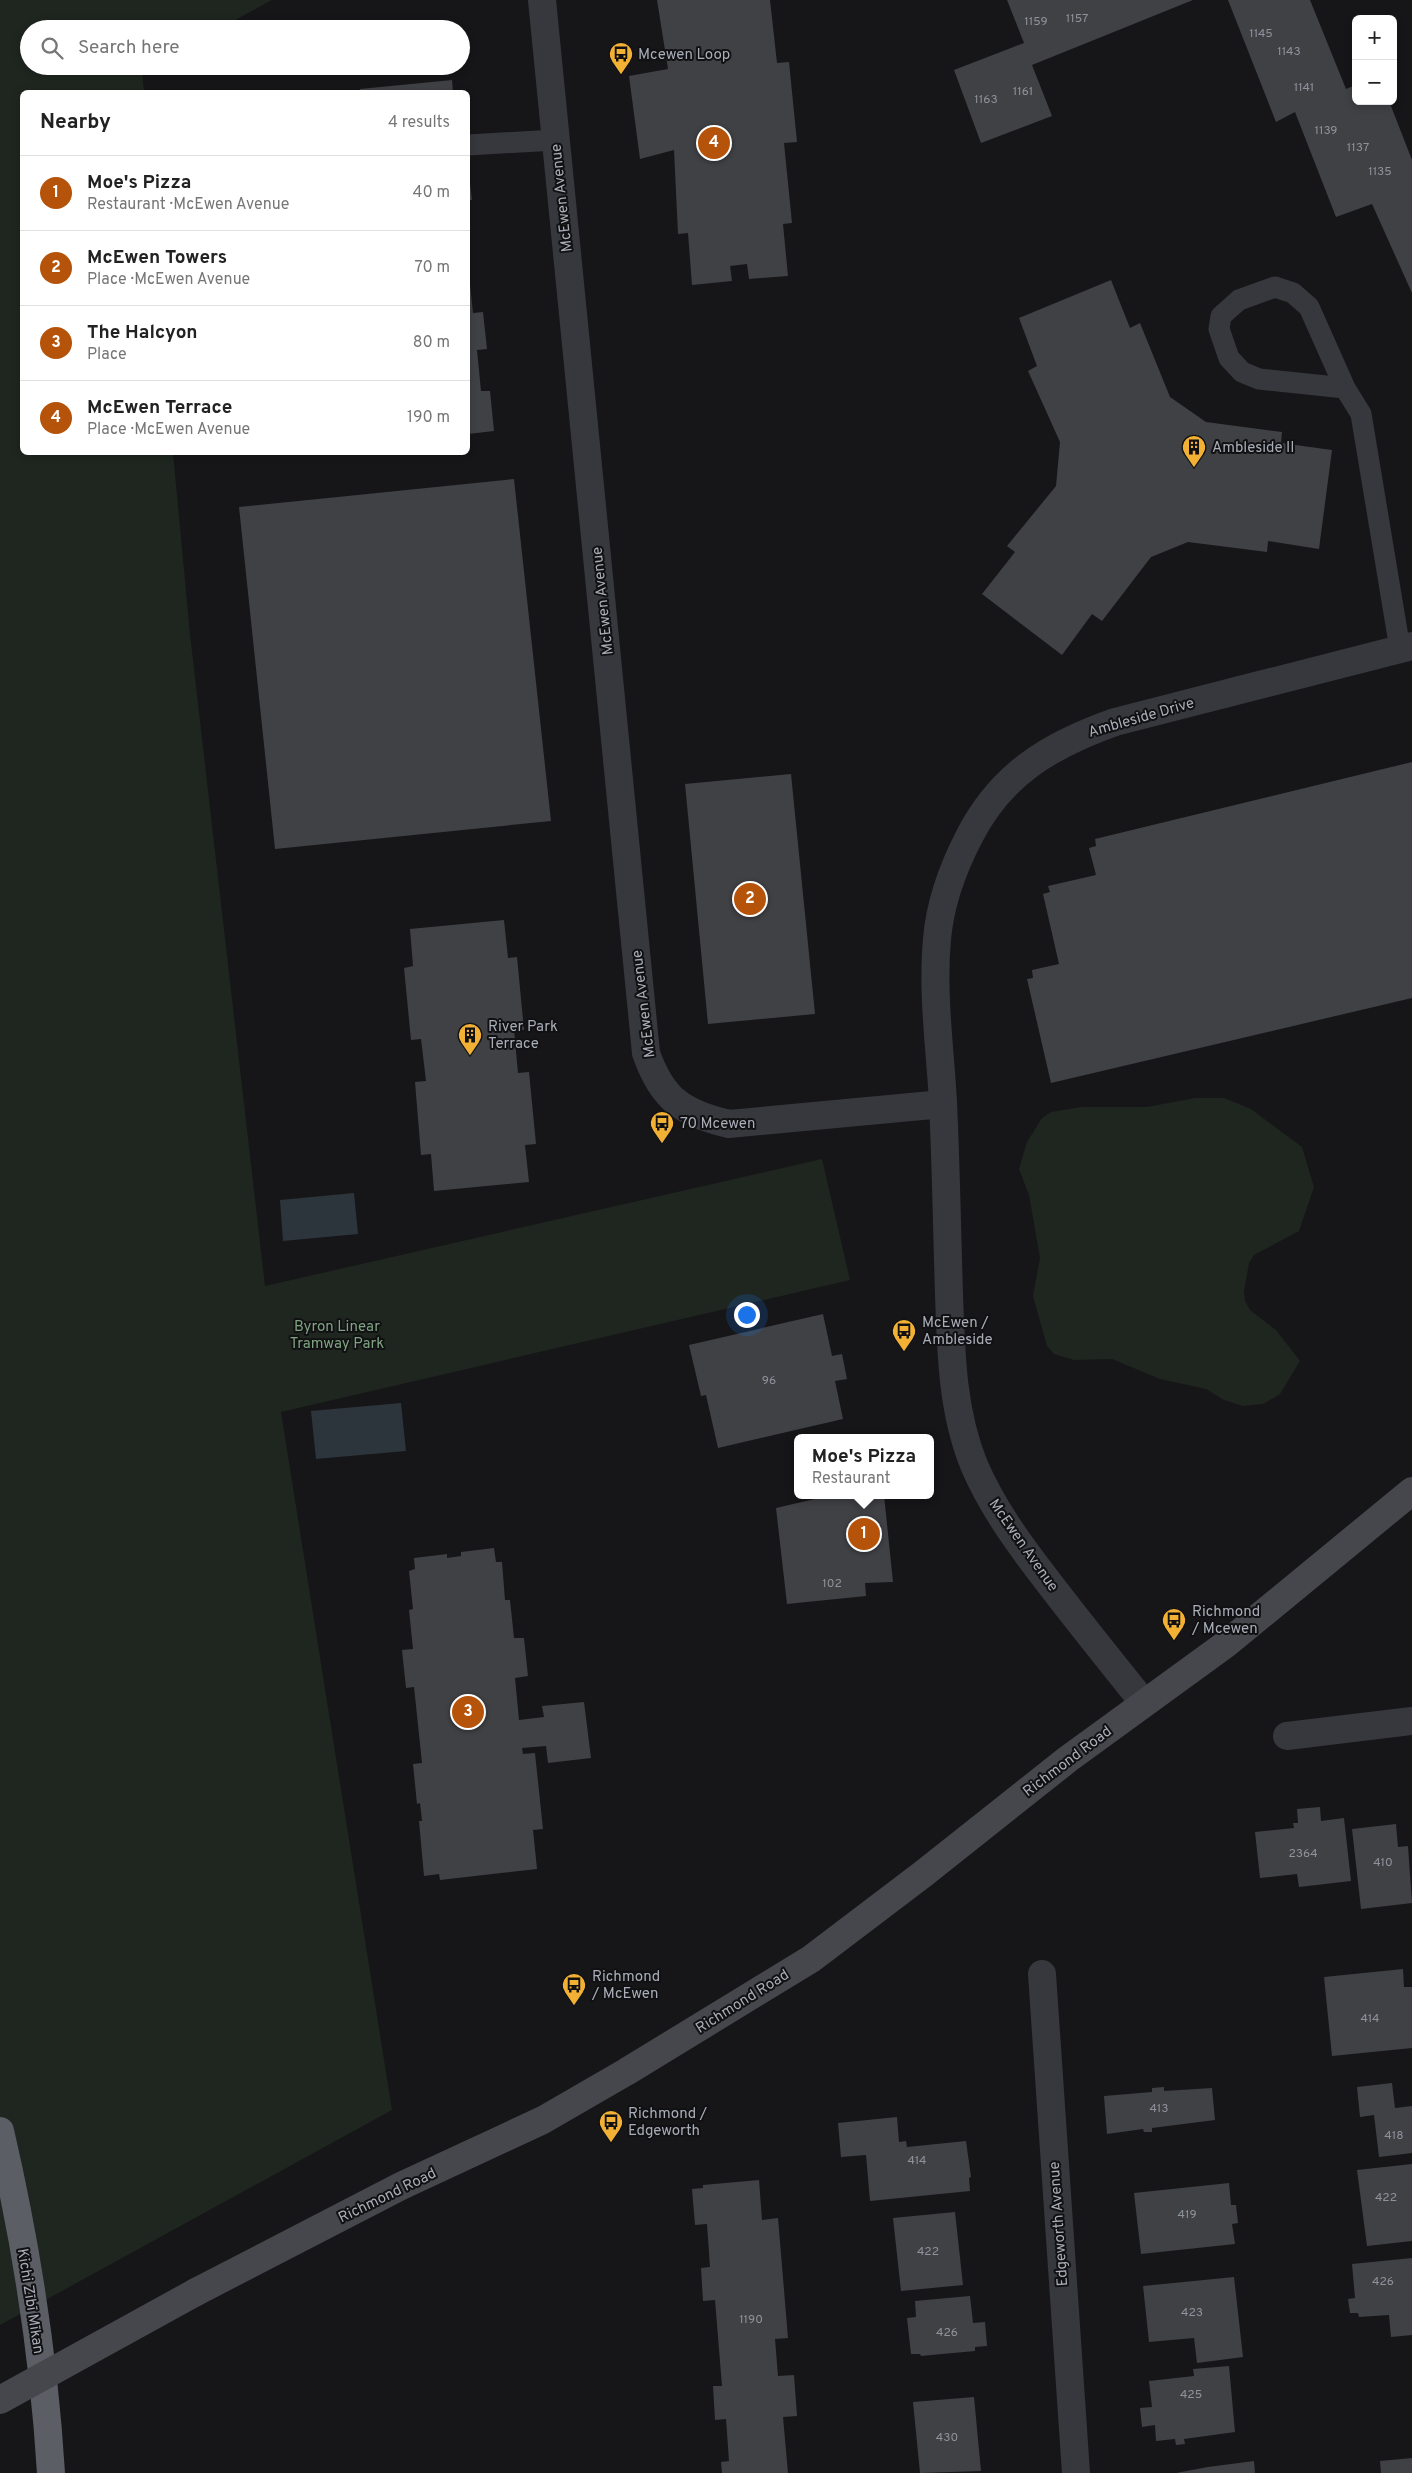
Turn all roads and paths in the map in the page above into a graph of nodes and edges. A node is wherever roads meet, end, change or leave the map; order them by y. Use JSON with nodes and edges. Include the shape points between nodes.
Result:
{"nodes":[{"id":1,"x":542,"y":0,"type":"edge"},
{"id":2,"x":555,"y":140,"type":"junction"},
{"id":3,"x":470,"y":145,"type":"edge"},
{"id":4,"x":1345,"y":388,"type":"junction"},
{"id":5,"x":1406,"y":648,"type":"edge"},
{"id":6,"x":943,"y":1104,"type":"junction"},
{"id":7,"x":1412,"y":1491,"type":"edge"},
{"id":8,"x":1144,"y":1703,"type":"junction"},
{"id":9,"x":1412,"y":1721,"type":"edge"},
{"id":10,"x":1286,"y":1736,"type":"dead end"},
{"id":11,"x":1042,"y":1974,"type":"dead end"},
{"id":12,"x":0,"y":2131,"type":"edge"},
{"id":13,"x":43,"y":2381,"type":"junction"},
{"id":14,"x":0,"y":2400,"type":"edge"},
{"id":15,"x":51,"y":2473,"type":"edge"},
{"id":16,"x":60,"y":2473,"type":"edge"},
{"id":17,"x":1076,"y":2473,"type":"edge"}],
"edges":[{"from":1,"to":2,"type":"street","name":"McEwen Avenue"},
{"from":2,"to":3,"type":"lane"},
{"from":2,"to":6,"type":"street","name":"McEwen Avenue","via":[[646,1053],[653,1073],[666,1094],[685,1110],[729,1124]]},
{"from":4,"to":4,"type":"lane","via":[[1309,307],[1293,293],[1275,287],[1239,300],[1221,316],[1219,329],[1229,358],[1242,372],[1259,379]]},
{"from":4,"to":5,"type":"lane","via":[[1361,414]]},
{"from":5,"to":6,"type":"street","name":"Ambleside Drive","via":[[1115,722],[1079,735],[1031,762],[1003,788],[968,839],[942,905],[935,972]]},
{"from":6,"to":8,"type":"street","name":"McEwen Avenue","via":[[952,1359],[964,1436],[985,1489],[1017,1540]]},
{"from":7,"to":8,"type":"main road","name":"Richmond Road","via":[[1226,1644]]},
{"from":8,"to":14,"type":"main road","name":"Richmond Road","bridge":true,"via":[[802,1964],[626,2072],[543,2120],[402,2186],[196,2292]]},
{"from":9,"to":10,"type":"street"},
{"from":11,"to":17,"type":"street","name":"Edgeworth Avenue"},
{"from":12,"to":13,"type":"highway","name":"Kichi Zībī Mīkan","via":[[34,2311]]},
{"from":13,"to":15,"type":"highway","name":"Kichi Zībī Mīkan"},
{"from":13,"to":16,"type":"lane"}]}
